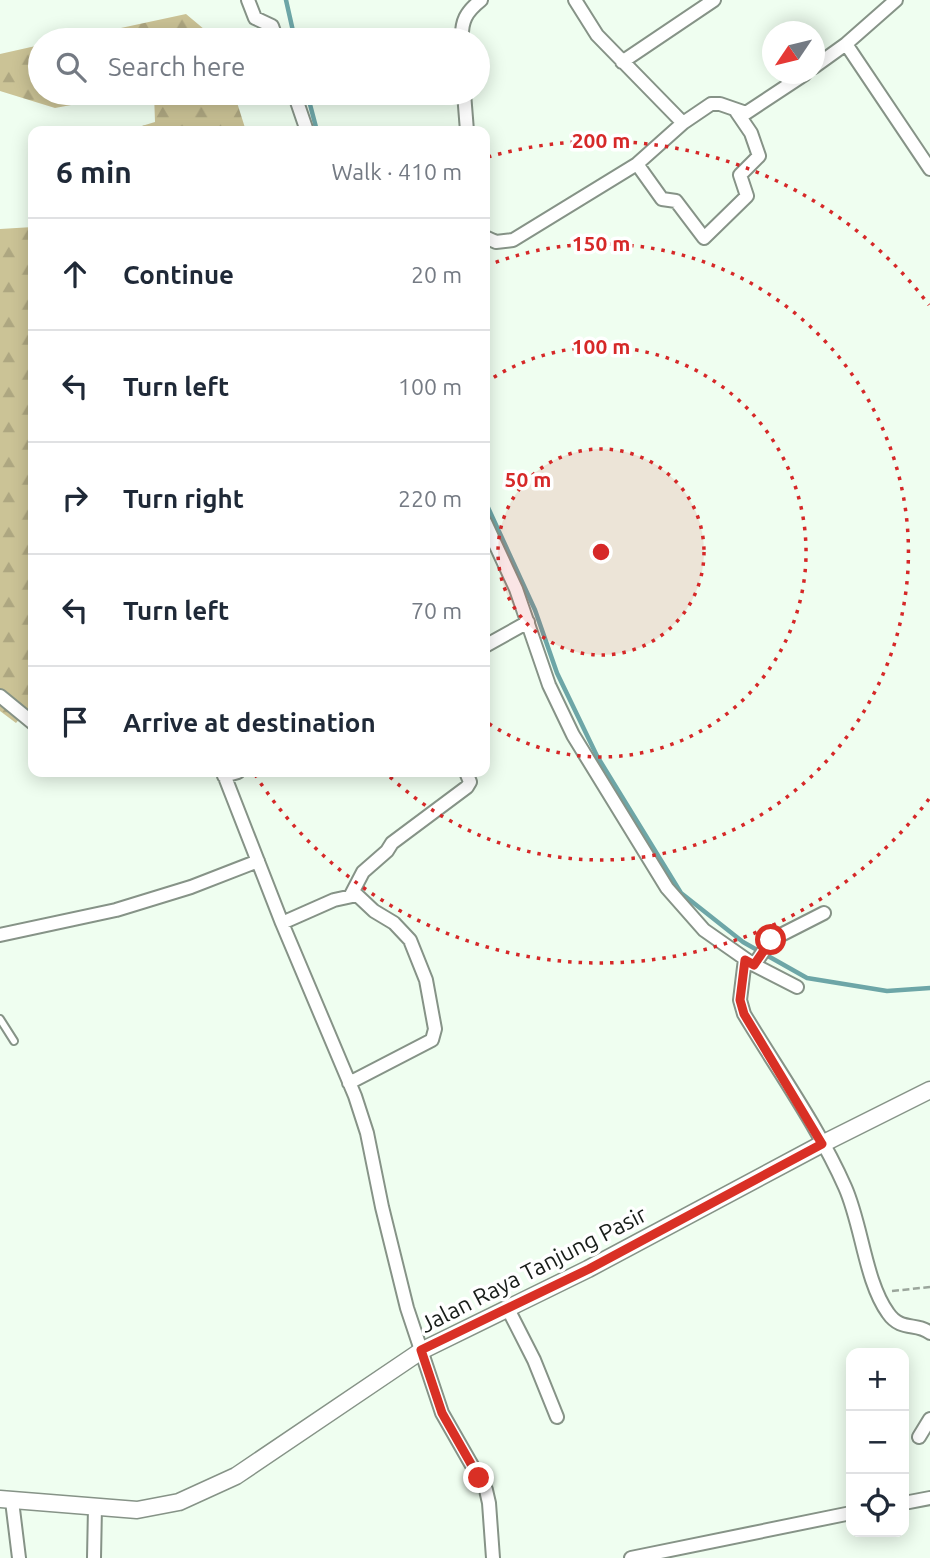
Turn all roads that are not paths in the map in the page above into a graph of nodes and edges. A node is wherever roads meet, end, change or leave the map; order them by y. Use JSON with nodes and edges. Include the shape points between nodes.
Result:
{"nodes":[{"id":1,"x":247,"y":0,"type":"edge"},
{"id":2,"x":481,"y":0,"type":"edge"},
{"id":3,"x":575,"y":0,"type":"edge"},
{"id":4,"x":714,"y":0,"type":"edge"},
{"id":5,"x":896,"y":0,"type":"edge"},
{"id":6,"x":273,"y":28,"type":"edge"},
{"id":7,"x":461,"y":28,"type":"edge"},
{"id":8,"x":846,"y":44,"type":"junction"},
{"id":9,"x":825,"y":58,"type":"edge"},
{"id":10,"x":622,"y":62,"type":"junction"},
{"id":11,"x":790,"y":84,"type":"edge"},
{"id":12,"x":298,"y":105,"type":"edge"},
{"id":13,"x":465,"y":105,"type":"edge"},
{"id":14,"x":736,"y":111,"type":"junction"},
{"id":15,"x":683,"y":123,"type":"junction"},
{"id":16,"x":305,"y":126,"type":"edge"},
{"id":17,"x":467,"y":126,"type":"edge"},
{"id":18,"x":637,"y":164,"type":"junction"},
{"id":19,"x":930,"y":169,"type":"edge"},
{"id":20,"x":490,"y":239,"type":"edge"},
{"id":21,"x":490,"y":534,"type":"edge"},
{"id":22,"x":528,"y":622,"type":"junction"},
{"id":23,"x":490,"y":643,"type":"edge"},
{"id":24,"x":0,"y":696,"type":"edge"},
{"id":25,"x":28,"y":719,"type":"edge"},
{"id":26,"x":224,"y":777,"type":"edge"},
{"id":27,"x":468,"y":777,"type":"edge"},
{"id":28,"x":258,"y":862,"type":"junction"},
{"id":29,"x":351,"y":895,"type":"junction"},
{"id":30,"x":824,"y":913,"type":"dead end"},
{"id":31,"x":282,"y":923,"type":"junction"},
{"id":32,"x":0,"y":935,"type":"edge"},
{"id":33,"x":751,"y":963,"type":"junction"},
{"id":34,"x":797,"y":987,"type":"dead end"},
{"id":35,"x":0,"y":1019,"type":"edge"},
{"id":36,"x":14,"y":1041,"type":"dead end"},
{"id":37,"x":349,"y":1083,"type":"junction"},
{"id":38,"x":930,"y":1090,"type":"edge"},
{"id":39,"x":822,"y":1144,"type":"junction"},
{"id":40,"x":508,"y":1309,"type":"junction"},
{"id":41,"x":930,"y":1334,"type":"edge"},
{"id":42,"x":421,"y":1350,"type":"junction"},
{"id":43,"x":557,"y":1417,"type":"dead end"},
{"id":44,"x":930,"y":1419,"type":"edge"},
{"id":45,"x":919,"y":1437,"type":"dead end"},
{"id":46,"x":930,"y":1499,"type":"edge"},
{"id":47,"x":6,"y":1500,"type":"edge"},
{"id":48,"x":909,"y":1502,"type":"edge"},
{"id":49,"x":95,"y":1507,"type":"junction"},
{"id":50,"x":846,"y":1514,"type":"edge"},
{"id":51,"x":636,"y":1557,"type":"edge"},
{"id":52,"x":19,"y":1558,"type":"edge"},
{"id":53,"x":94,"y":1558,"type":"edge"},
{"id":54,"x":493,"y":1558,"type":"edge"}],
"edges":[{"from":1,"to":6,"type":"street","via":[[256,18]]},
{"from":2,"to":7,"type":"street","via":[[469,9]]},
{"from":3,"to":10,"type":"street","via":[[597,36]]},
{"from":4,"to":10,"type":"street"},
{"from":5,"to":8,"type":"street"},
{"from":8,"to":9,"type":"street"},
{"from":8,"to":19,"type":"street"},
{"from":10,"to":15,"type":"street"},
{"from":11,"to":14,"type":"street","via":[[746,113]]},
{"from":12,"to":16,"type":"street"},
{"from":13,"to":17,"type":"street"},
{"from":14,"to":15,"type":"street","via":[[711,104]]},
{"from":14,"to":18,"type":"street","via":[[759,156],[740,175],[747,196],[704,238],[676,201],[662,200]]},
{"from":15,"to":18,"type":"street"},
{"from":18,"to":20,"type":"street","via":[[513,240]]},
{"from":21,"to":22,"type":"street"},
{"from":22,"to":23,"type":"street"},
{"from":22,"to":33,"type":"street","via":[[549,685],[573,735],[667,888],[704,930]]},
{"from":24,"to":25,"type":"street"},
{"from":26,"to":28,"type":"street"},
{"from":27,"to":29,"type":"street","via":[[467,787],[392,843],[363,872]]},
{"from":28,"to":31,"type":"street"},
{"from":28,"to":32,"type":"street","via":[[116,910]]},
{"from":29,"to":31,"type":"street"},
{"from":29,"to":37,"type":"street","via":[[360,897],[410,940],[426,980],[435,1029],[427,1044]]},
{"from":30,"to":33,"type":"street","via":[[771,940]]},
{"from":31,"to":37,"type":"street"},
{"from":33,"to":34,"type":"street"},
{"from":33,"to":39,"type":"street","via":[[740,1000],[744,1014]]},
{"from":35,"to":36,"type":"lane"},
{"from":37,"to":42,"type":"street","via":[[367,1133]]},
{"from":38,"to":39,"type":"street","name":"Jalan Raya Tanjung Pasir"},
{"from":39,"to":40,"type":"street","name":"Jalan Raya Tanjung Pasir"},
{"from":39,"to":41,"type":"street","via":[[855,1210],[877,1293],[890,1316]]},
{"from":40,"to":42,"type":"street","name":"Jalan Raya Tanjung Pasir"},
{"from":40,"to":43,"type":"street"},
{"from":42,"to":49,"type":"street","name":"Jalan Raya Tanjung Pasir","via":[[216,1487],[162,1507]]},
{"from":42,"to":54,"type":"street","via":[[442,1413],[486,1490]]},
{"from":44,"to":45,"type":"street"},
{"from":46,"to":48,"type":"street"},
{"from":47,"to":49,"type":"street","name":"Jalan Raya Tanjung Pasir"},
{"from":47,"to":52,"type":"street"},
{"from":49,"to":53,"type":"street"},
{"from":50,"to":51,"type":"street"}]}
